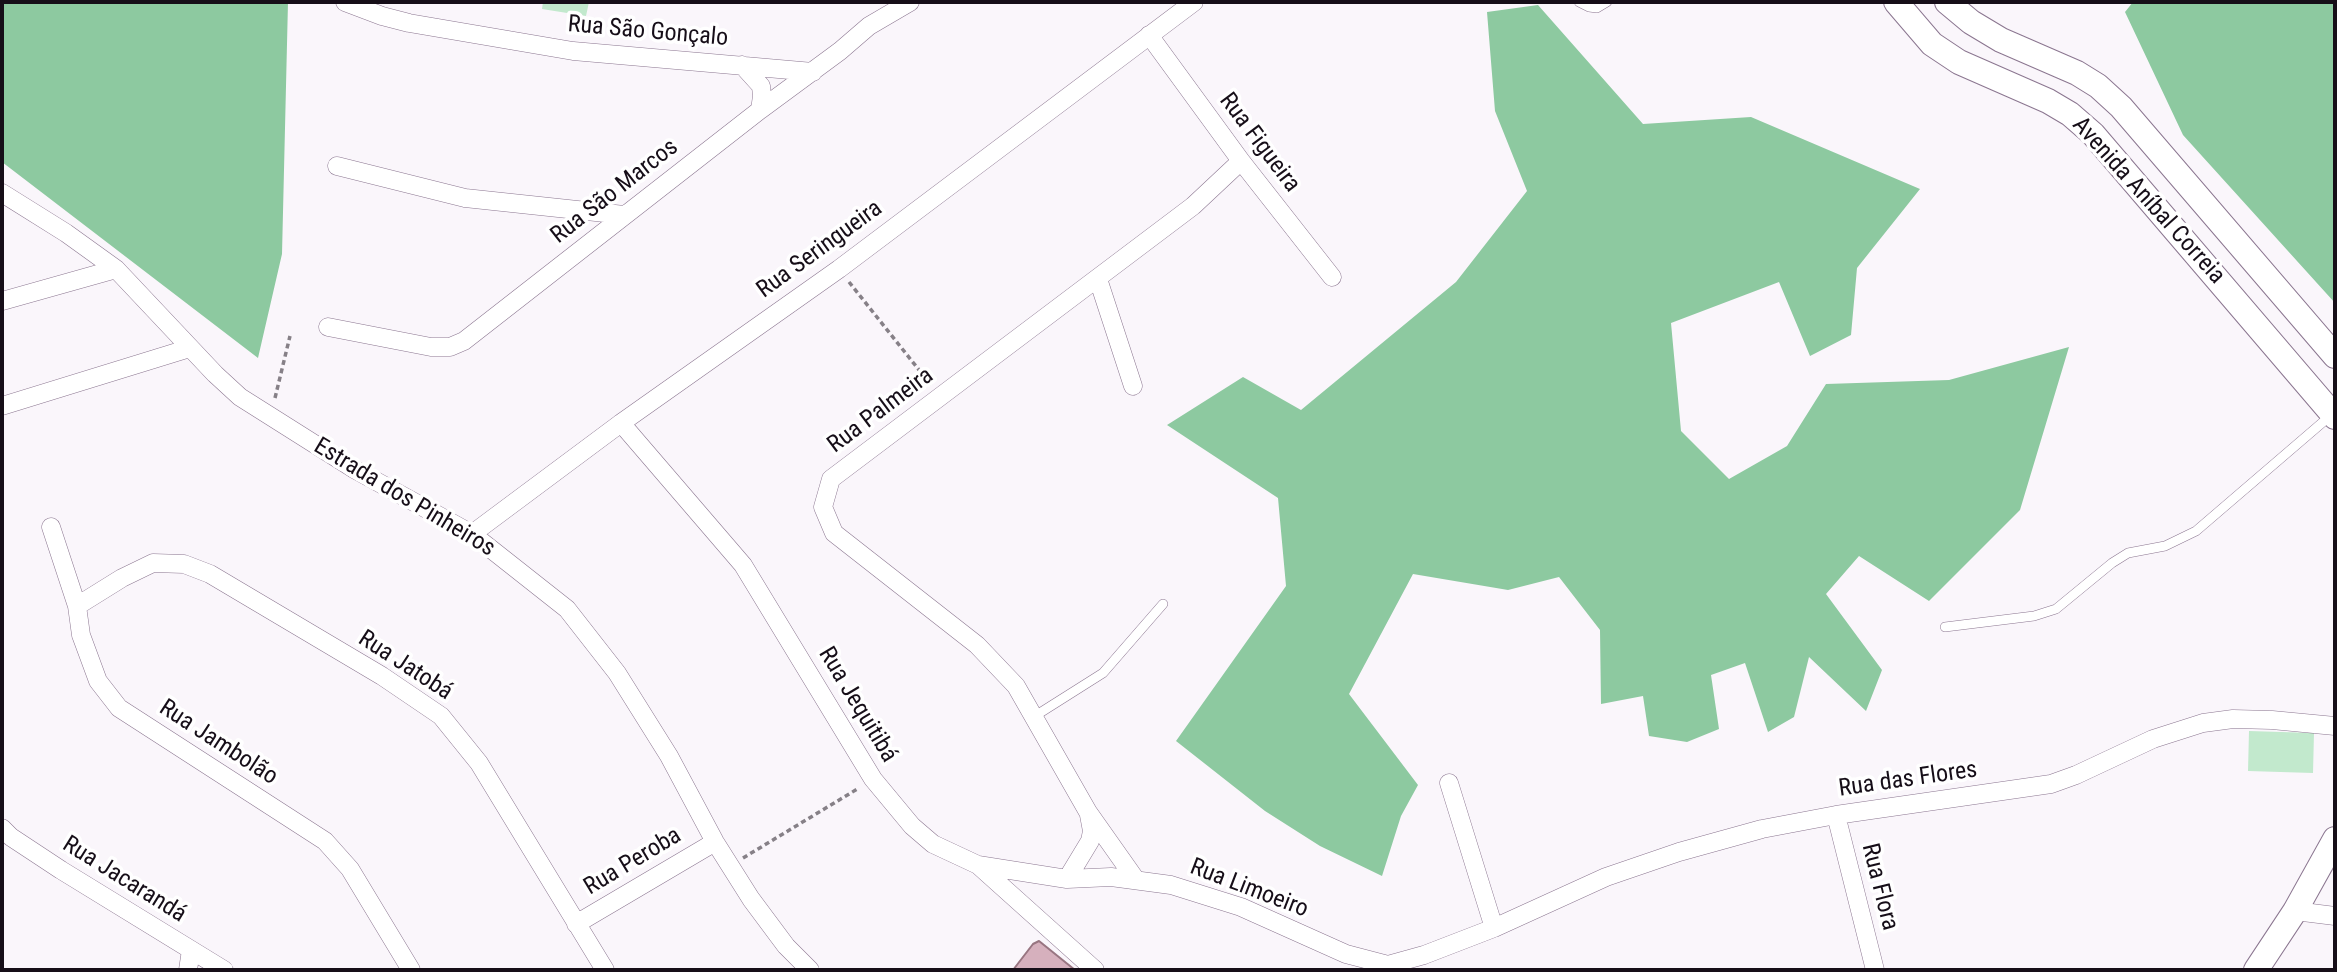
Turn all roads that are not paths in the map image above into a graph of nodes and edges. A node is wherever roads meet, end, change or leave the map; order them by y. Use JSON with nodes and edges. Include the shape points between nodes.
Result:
{"nodes":[{"id":1,"x":345,"y":2,"type":"edge"},
{"id":2,"x":887,"y":2,"type":"edge"},
{"id":3,"x":910,"y":2,"type":"edge"},
{"id":4,"x":1194,"y":2,"type":"edge"},
{"id":5,"x":1579,"y":2,"type":"edge"},
{"id":6,"x":1607,"y":2,"type":"edge"},
{"id":7,"x":1896,"y":2,"type":"edge"},
{"id":8,"x":1947,"y":2,"type":"edge"},
{"id":9,"x":869,"y":26,"type":"junction"},
{"id":10,"x":1149,"y":36,"type":"junction"},
{"id":11,"x":742,"y":65,"type":"junction"},
{"id":12,"x":813,"y":72,"type":"junction"},
{"id":13,"x":760,"y":110,"type":"junction"},
{"id":14,"x":1241,"y":162,"type":"junction"},
{"id":15,"x":337,"y":166,"type":"dead end"},
{"id":16,"x":2,"y":193,"type":"edge"},
{"id":17,"x":624,"y":215,"type":"junction"},
{"id":18,"x":116,"y":269,"type":"junction"},
{"id":19,"x":1332,"y":278,"type":"dead end"},
{"id":20,"x":1098,"y":279,"type":"junction"},
{"id":21,"x":2,"y":301,"type":"edge"},
{"id":22,"x":327,"y":327,"type":"dead end"},
{"id":23,"x":190,"y":348,"type":"junction"},
{"id":24,"x":2335,"y":356,"type":"edge"},
{"id":25,"x":1133,"y":386,"type":"dead end"},
{"id":26,"x":2,"y":406,"type":"edge"},
{"id":27,"x":2334,"y":415,"type":"edge"},
{"id":28,"x":621,"y":423,"type":"junction"},
{"id":29,"x":51,"y":527,"type":"dead end"},
{"id":30,"x":472,"y":534,"type":"junction"},
{"id":31,"x":1163,"y":604,"type":"dead end"},
{"id":32,"x":77,"y":606,"type":"junction"},
{"id":33,"x":1945,"y":627,"type":"dead end"},
{"id":34,"x":1035,"y":716,"type":"junction"},
{"id":35,"x":2335,"y":726,"type":"edge"},
{"id":36,"x":1450,"y":783,"type":"dead end"},
{"id":37,"x":1088,"y":812,"type":"junction"},
{"id":38,"x":1836,"y":815,"type":"junction"},
{"id":39,"x":2,"y":828,"type":"edge"},
{"id":40,"x":2335,"y":839,"type":"edge"},
{"id":41,"x":715,"y":842,"type":"junction"},
{"id":42,"x":978,"y":865,"type":"junction"},
{"id":43,"x":1067,"y":879,"type":"junction"},
{"id":44,"x":1136,"y":880,"type":"junction"},
{"id":45,"x":2295,"y":911,"type":"junction"},
{"id":46,"x":2335,"y":916,"type":"edge"},
{"id":47,"x":576,"y":924,"type":"junction"},
{"id":48,"x":1494,"y":928,"type":"junction"},
{"id":49,"x":191,"y":950,"type":"junction"},
{"id":50,"x":188,"y":970,"type":"edge"},
{"id":51,"x":224,"y":970,"type":"edge"},
{"id":52,"x":411,"y":970,"type":"edge"},
{"id":53,"x":605,"y":970,"type":"edge"},
{"id":54,"x":810,"y":970,"type":"edge"},
{"id":55,"x":1095,"y":970,"type":"edge"},
{"id":56,"x":1875,"y":970,"type":"edge"},
{"id":57,"x":2256,"y":970,"type":"edge"}],
"edges":[{"from":1,"to":11,"type":"street","name":"Rua São Gonçalo","via":[[409,23],[573,51]]},
{"from":2,"to":9,"type":"street"},
{"from":3,"to":9,"type":"street","name":"Rua São Marcos"},
{"from":4,"to":10,"type":"street","name":"Rua Seringueira"},
{"from":5,"to":6,"type":"lane","via":[[1597,8]]},
{"from":7,"to":27,"type":"main road","name":"Avenida Aníbal Correia","via":[[1932,44],[1959,62],[2049,101],[2092,134]]},
{"from":8,"to":24,"type":"main road","name":"Avenida Aníbal Correia","via":[[2001,40],[2098,86]]},
{"from":9,"to":12,"type":"street","name":"Rua São Marcos"},
{"from":10,"to":14,"type":"street","name":"Rua Figueira"},
{"from":10,"to":28,"type":"street","name":"Rua Seringueira","via":[[839,269]]},
{"from":11,"to":12,"type":"street","name":"Rua São Gonçalo"},
{"from":11,"to":13,"type":"street","name":"Rua São Gonçalo","via":[[761,86]]},
{"from":12,"to":13,"type":"street","name":"Rua São Marcos"},
{"from":13,"to":17,"type":"street","name":"Rua São Marcos"},
{"from":14,"to":19,"type":"street","name":"Rua Figueira"},
{"from":14,"to":20,"type":"street","name":"Rua Palmeira","via":[[1193,206]]},
{"from":15,"to":17,"type":"street","via":[[465,198]]},
{"from":16,"to":18,"type":"street","name":"Estrada dos Pinheiros"},
{"from":17,"to":22,"type":"street","name":"Rua São Marcos","via":[[464,341],[450,347]]},
{"from":18,"to":21,"type":"street"},
{"from":18,"to":23,"type":"street","name":"Estrada dos Pinheiros"},
{"from":20,"to":25,"type":"street"},
{"from":20,"to":34,"type":"street","name":"Rua Palmeira","via":[[831,479],[823,507],[834,533],[976,645],[1016,686]]},
{"from":23,"to":26,"type":"street"},
{"from":23,"to":30,"type":"street","name":"Estrada dos Pinheiros","via":[[240,397],[270,418]]},
{"from":27,"to":33,"type":"lane","via":[[2196,531],[2165,546],[2128,553],[2056,609]]},
{"from":28,"to":30,"type":"street","name":"Rua Seringueira"},
{"from":28,"to":42,"type":"street","name":"Rua Jequitibá","via":[[743,565],[873,779],[933,844]]},
{"from":29,"to":32,"type":"street","name":"Rua Jambolão"},
{"from":30,"to":41,"type":"street","name":"Estrada dos Pinheiros","via":[[567,609],[617,673]]},
{"from":31,"to":34,"type":"lane","via":[[1103,673]]},
{"from":32,"to":47,"type":"street","name":"Rua Jatobá","via":[[153,564],[184,564],[210,574],[382,676],[442,716],[480,763]]},
{"from":32,"to":52,"type":"street","name":"Rua Jambolão","via":[[81,635],[97,681],[120,708],[325,841],[350,869]]},
{"from":34,"to":37,"type":"street","name":"Rua Palmeira"},
{"from":35,"to":38,"type":"street","name":"Rua das Flores","via":[[2233,719],[2203,723],[2152,739],[2051,784]]},
{"from":36,"to":48,"type":"street"},
{"from":37,"to":43,"type":"street","via":[[1090,841]]},
{"from":37,"to":44,"type":"street","name":"Rua Palmeira"},
{"from":38,"to":48,"type":"street","name":"Rua das Flores","via":[[1762,828],[1679,852],[1606,877]]},
{"from":38,"to":56,"type":"street","name":"Rua Flora"},
{"from":39,"to":49,"type":"street","name":"Rua Jacarandá"},
{"from":40,"to":45,"type":"main road"},
{"from":41,"to":47,"type":"street","name":"Rua Peroba"},
{"from":41,"to":54,"type":"street","name":"Estrada dos Pinheiros","via":[[786,946]]},
{"from":42,"to":43,"type":"street","name":"Rua Limoeiro"},
{"from":42,"to":55,"type":"street","name":"Rua Jequitibá"},
{"from":43,"to":44,"type":"street","name":"Rua Limoeiro"},
{"from":44,"to":48,"type":"street","name":"Rua Limoeiro","via":[[1171,885],[1241,906],[1346,954],[1388,965]]},
{"from":45,"to":46,"type":"street"},
{"from":45,"to":57,"type":"main road"},
{"from":47,"to":53,"type":"street","name":"Rua Jatobá"},
{"from":49,"to":50,"type":"street"},
{"from":49,"to":51,"type":"street","name":"Rua Jacarandá"}]}
